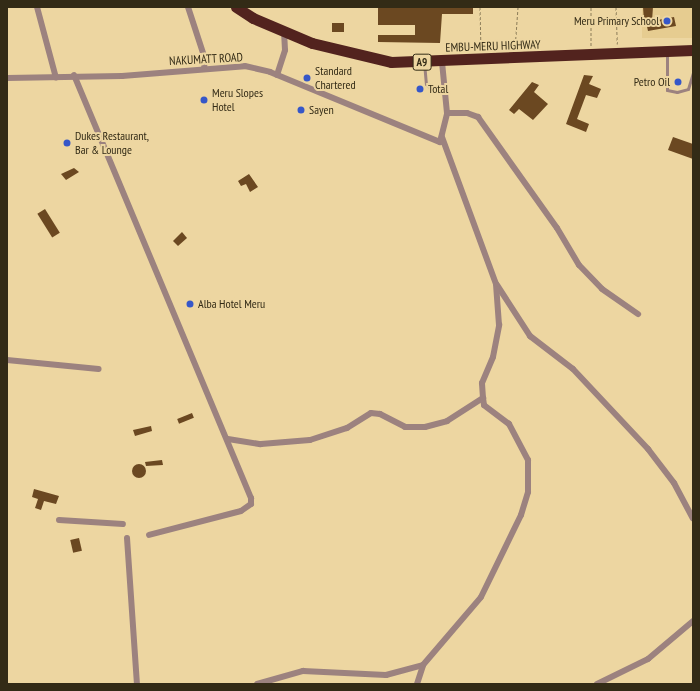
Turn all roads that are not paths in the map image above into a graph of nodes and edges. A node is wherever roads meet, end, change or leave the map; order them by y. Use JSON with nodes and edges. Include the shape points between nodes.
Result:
{"nodes":[{"id":1,"x":37,"y":7,"type":"edge"},
{"id":2,"x":188,"y":7,"type":"edge"},
{"id":3,"x":236,"y":7,"type":"edge"},
{"id":4,"x":284,"y":32,"type":"junction"},
{"id":5,"x":693,"y":50,"type":"edge"},
{"id":6,"x":667,"y":51,"type":"junction"},
{"id":7,"x":424,"y":62,"type":"junction"},
{"id":8,"x":442,"y":62,"type":"junction"},
{"id":9,"x":204,"y":68,"type":"junction"},
{"id":10,"x":693,"y":73,"type":"edge"},
{"id":11,"x":74,"y":75,"type":"junction"},
{"id":12,"x":277,"y":75,"type":"junction"},
{"id":13,"x":7,"y":78,"type":"edge"},
{"id":14,"x":56,"y":78,"type":"junction"},
{"id":15,"x":445,"y":91,"type":"junction"},
{"id":16,"x":447,"y":114,"type":"junction"},
{"id":17,"x":441,"y":140,"type":"junction"},
{"id":18,"x":496,"y":284,"type":"junction"},
{"id":19,"x":638,"y":314,"type":"dead end"},
{"id":20,"x":7,"y":360,"type":"edge"},
{"id":21,"x":99,"y":369,"type":"dead end"},
{"id":22,"x":483,"y":398,"type":"junction"},
{"id":23,"x":228,"y":439,"type":"junction"},
{"id":24,"x":693,"y":518,"type":"edge"},
{"id":25,"x":58,"y":520,"type":"dead end"},
{"id":26,"x":123,"y":524,"type":"dead end"},
{"id":27,"x":149,"y":535,"type":"dead end"},
{"id":28,"x":126,"y":538,"type":"dead end"},
{"id":29,"x":693,"y":621,"type":"edge"},
{"id":30,"x":423,"y":665,"type":"junction"},
{"id":31,"x":136,"y":684,"type":"edge"},
{"id":32,"x":261,"y":684,"type":"edge"},
{"id":33,"x":417,"y":684,"type":"edge"},
{"id":34,"x":597,"y":684,"type":"edge"}],
"edges":[{"from":1,"to":14,"type":"street"},
{"from":2,"to":9,"type":"street","via":[[205,59]]},
{"from":3,"to":4,"type":"highway","name":"EMBU-MERU HIGHWAY","number":"A9"},
{"from":4,"to":7,"type":"highway","name":"EMBU-MERU HIGHWAY","number":"A9","via":[[365,57],[391,62]]},
{"from":4,"to":12,"type":"street","via":[[285,50]]},
{"from":5,"to":6,"type":"highway","number":"A9"},
{"from":6,"to":8,"type":"highway","name":"EMBU-MERU HIGHWAY","number":"A9"},
{"from":6,"to":10,"type":"lane","via":[[667,90],[677,92],[688,89]]},
{"from":7,"to":8,"type":"highway","name":"EMBU-MERU HIGHWAY","number":"A9"},
{"from":7,"to":15,"type":"lane","via":[[426,84],[431,89]]},
{"from":8,"to":15,"type":"street"},
{"from":9,"to":11,"type":"street","name":"NAKUMATT ROAD","via":[[122,76]]},
{"from":9,"to":12,"type":"street","name":"NAKUMATT ROAD","via":[[245,66]]},
{"from":11,"to":14,"type":"street","name":"NAKUMATT ROAD"},
{"from":11,"to":23,"type":"street"},
{"from":12,"to":17,"type":"street","name":"NAKUMATT ROAD"},
{"from":13,"to":14,"type":"street","name":"NAKUMATT ROAD"},
{"from":15,"to":16,"type":"street"},
{"from":16,"to":17,"type":"street"},
{"from":16,"to":19,"type":"street","via":[[467,113],[478,117],[557,228],[579,265],[602,289]]},
{"from":17,"to":18,"type":"street"},
{"from":18,"to":22,"type":"street","via":[[499,325],[493,357],[482,383]]},
{"from":18,"to":24,"type":"street","via":[[530,336],[573,369],[648,448],[674,483]]},
{"from":20,"to":21,"type":"street"},
{"from":22,"to":23,"type":"street","via":[[447,421],[425,427],[404,427],[380,414],[371,414],[347,428],[310,440],[261,444]]},
{"from":22,"to":30,"type":"street","via":[[484,405],[509,424],[523,445],[528,460],[528,492],[510,544],[481,597]]},
{"from":23,"to":27,"type":"street","via":[[251,504],[241,511]]},
{"from":25,"to":26,"type":"street"},
{"from":28,"to":31,"type":"street"},
{"from":29,"to":34,"type":"street","via":[[648,659]]},
{"from":30,"to":32,"type":"street","via":[[386,674],[303,671]]},
{"from":30,"to":33,"type":"street"}]}
